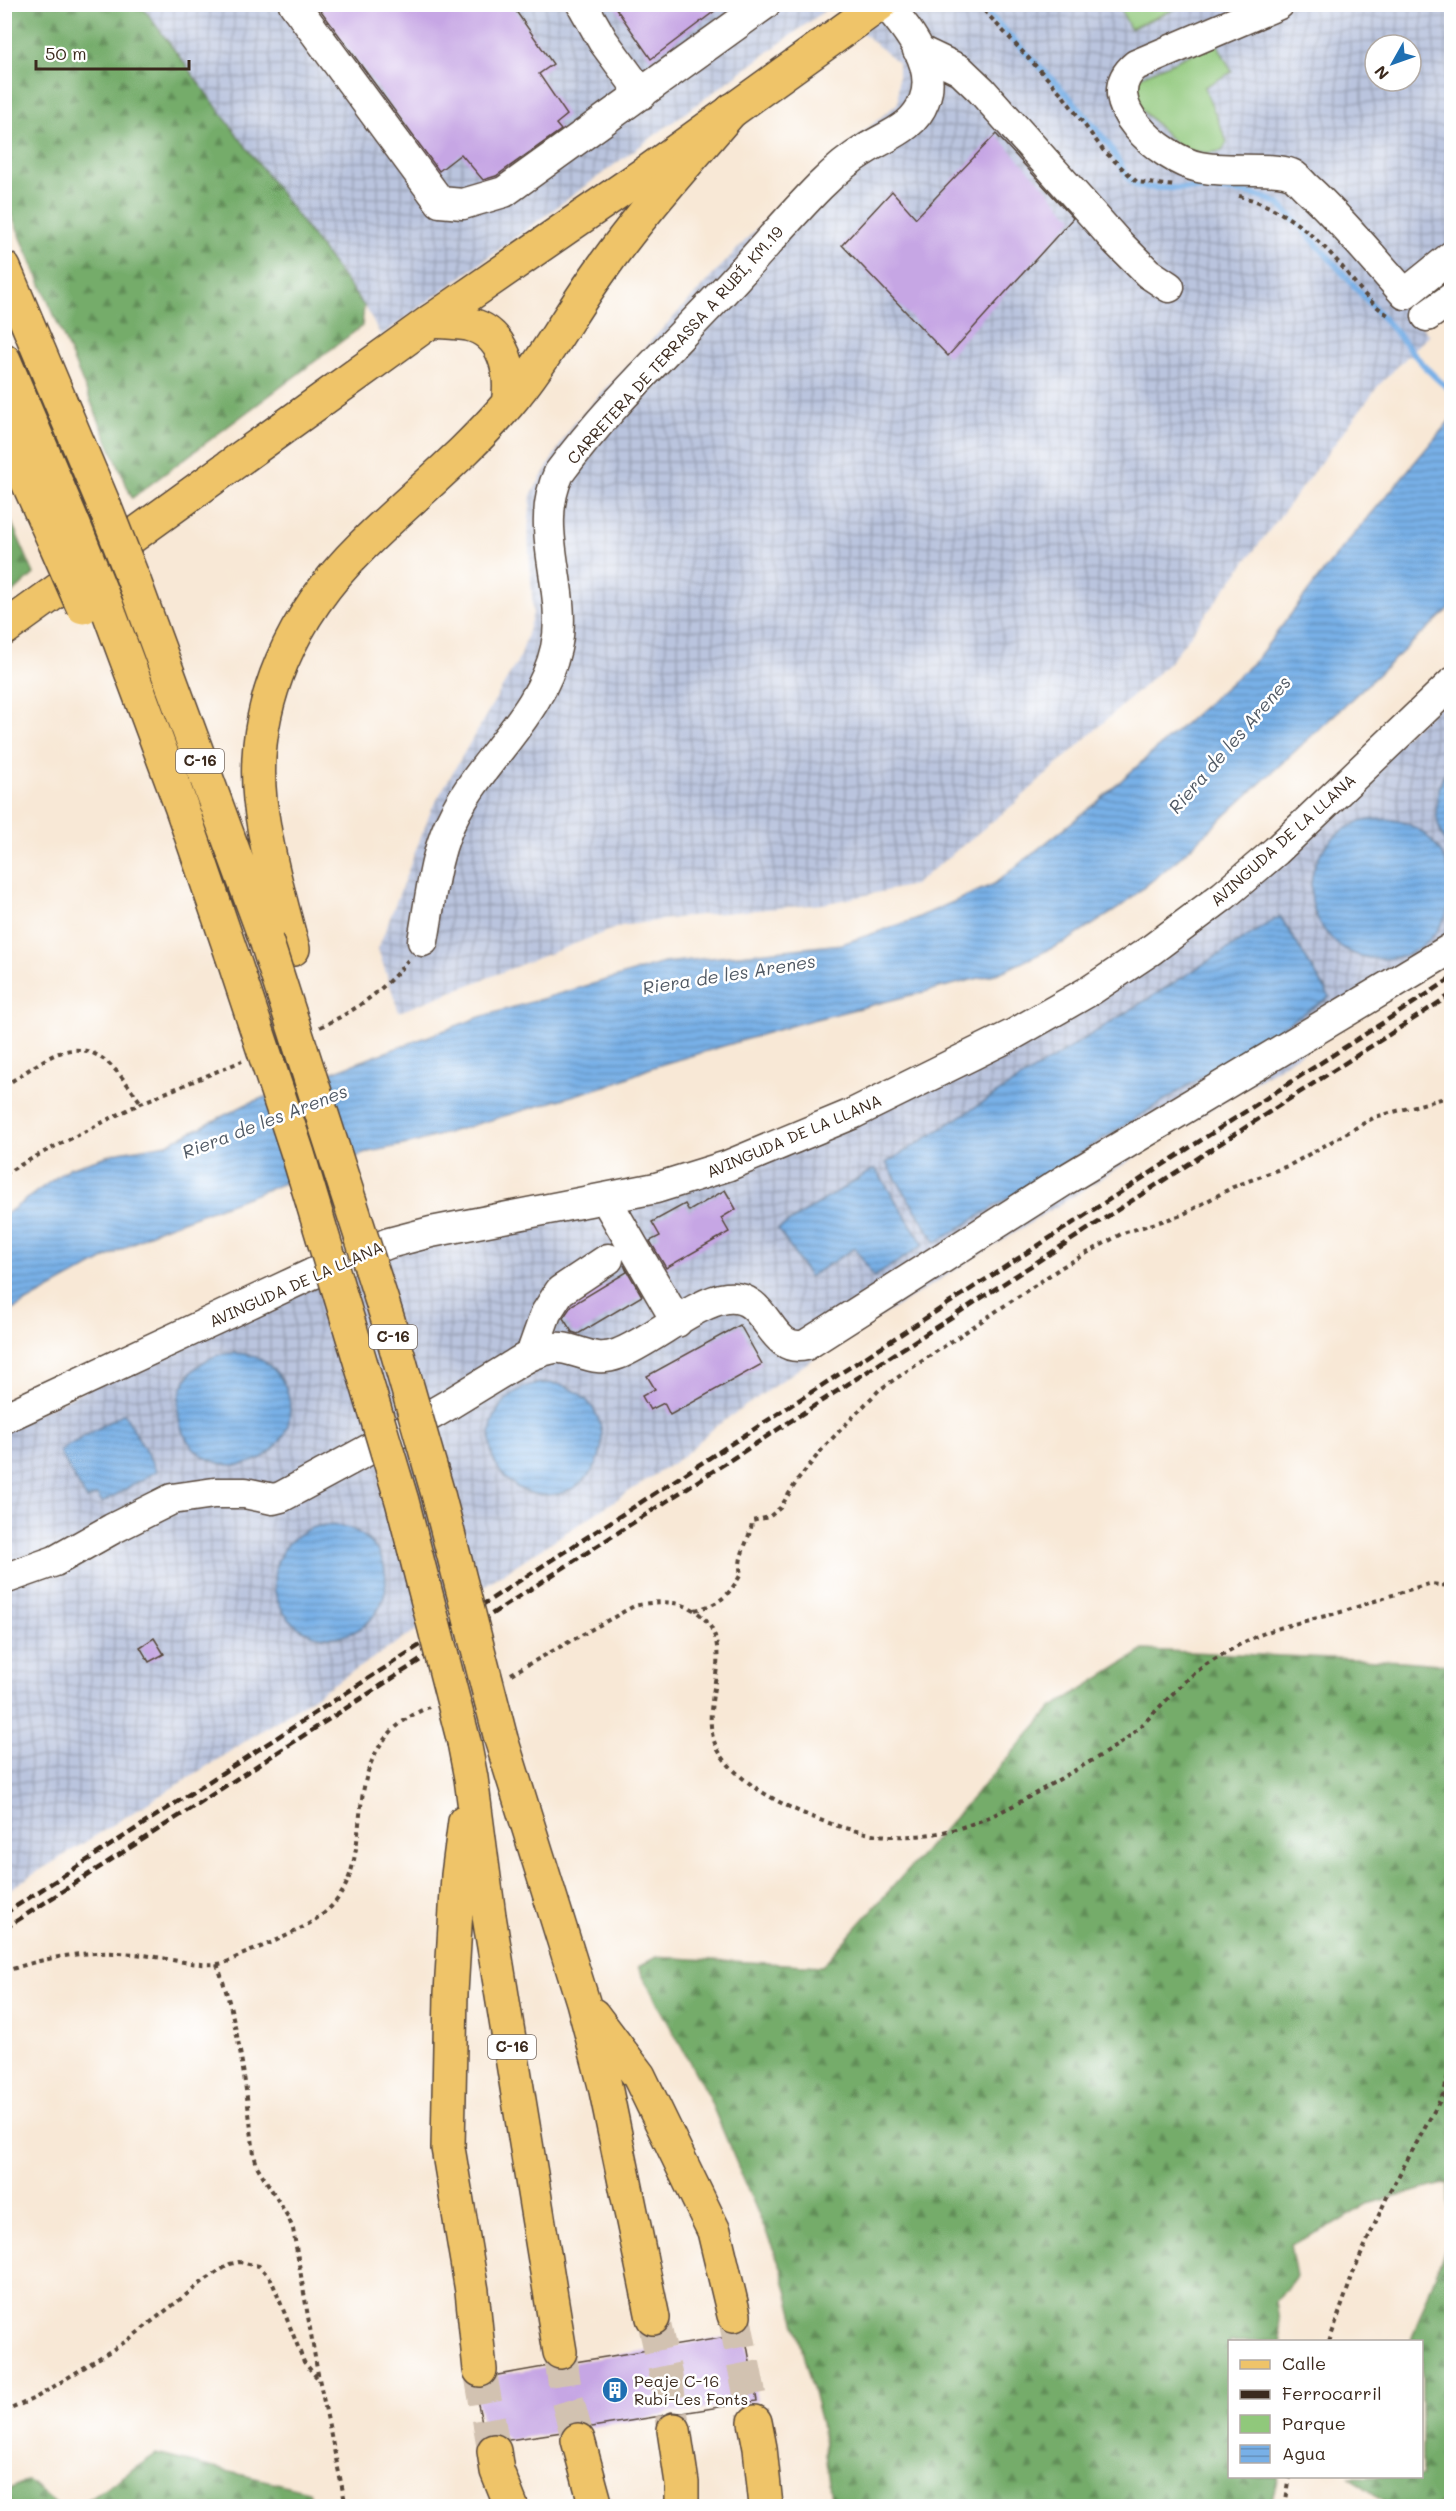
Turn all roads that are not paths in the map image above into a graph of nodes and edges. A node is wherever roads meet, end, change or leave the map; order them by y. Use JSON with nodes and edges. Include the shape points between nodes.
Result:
{"nodes":[{"id":1,"x":294,"y":4,"type":"edge"},
{"id":2,"x":582,"y":4,"type":"edge"},
{"id":3,"x":765,"y":4,"type":"edge"},
{"id":4,"x":880,"y":4,"type":"edge"},
{"id":5,"x":886,"y":4,"type":"edge"},
{"id":6,"x":1279,"y":4,"type":"edge"},
{"id":7,"x":918,"y":50,"type":"junction"},
{"id":8,"x":642,"y":94,"type":"junction"},
{"id":9,"x":732,"y":110,"type":"junction"},
{"id":10,"x":1452,"y":256,"type":"edge"},
{"id":11,"x":4,"y":268,"type":"edge"},
{"id":12,"x":1169,"y":287,"type":"dead end"},
{"id":13,"x":1452,"y":298,"type":"edge"},
{"id":14,"x":1427,"y":316,"type":"dead end"},
{"id":15,"x":431,"y":321,"type":"junction"},
{"id":16,"x":4,"y":360,"type":"edge"},
{"id":17,"x":508,"y":404,"type":"junction"},
{"id":18,"x":4,"y":429,"type":"edge"},
{"id":19,"x":64,"y":533,"type":"junction"},
{"id":20,"x":8,"y":624,"type":"edge"},
{"id":21,"x":1452,"y":682,"type":"edge"},
{"id":22,"x":423,"y":941,"type":"road end"},
{"id":23,"x":279,"y":944,"type":"junction"},
{"id":24,"x":1452,"y":948,"type":"edge"},
{"id":25,"x":605,"y":1198,"type":"junction"},
{"id":26,"x":608,"y":1259,"type":"dead end"},
{"id":27,"x":677,"y":1322,"type":"junction"},
{"id":28,"x":531,"y":1355,"type":"junction"},
{"id":29,"x":4,"y":1418,"type":"edge"},
{"id":30,"x":4,"y":1579,"type":"edge"},
{"id":31,"x":471,"y":1778,"type":"junction"},
{"id":32,"x":583,"y":2002,"type":"junction"},
{"id":33,"x":734,"y":2315,"type":"tunnel mouth"},
{"id":34,"x":653,"y":2318,"type":"tunnel mouth"},
{"id":35,"x":560,"y":2352,"type":"tunnel mouth"},
{"id":36,"x":480,"y":2370,"type":"tunnel mouth"},
{"id":37,"x":755,"y":2422,"type":"tunnel mouth"},
{"id":38,"x":674,"y":2430,"type":"tunnel mouth"},
{"id":39,"x":578,"y":2440,"type":"tunnel mouth"},
{"id":40,"x":494,"y":2451,"type":"tunnel mouth"},
{"id":41,"x":511,"y":2506,"type":"edge"},
{"id":42,"x":596,"y":2506,"type":"edge"},
{"id":43,"x":682,"y":2506,"type":"edge"},
{"id":44,"x":766,"y":2506,"type":"edge"}],
"edges":[{"from":1,"to":8,"type":"street","via":[[440,202],[463,204],[504,192]]},
{"from":2,"to":8,"type":"street"},
{"from":3,"to":8,"type":"street"},
{"from":4,"to":9,"type":"main road"},
{"from":5,"to":7,"type":"street","name":"CARRETERA DE TERRASSA A RUBÍ, KM.19"},
{"from":6,"to":10,"type":"street","via":[[1136,65],[1122,82],[1120,94],[1129,114],[1168,155],[1196,167],[1291,174],[1319,199],[1405,294]]},
{"from":7,"to":12,"type":"street","via":[[960,70],[1117,242],[1148,273]]},
{"from":7,"to":22,"type":"street","name":"CARRETERA DE TERRASSA A RUBÍ, KM.19","via":[[928,88],[925,101],[909,125],[854,157],[820,186],[641,378],[559,473],[548,517],[558,605],[552,665],[535,700],[455,813],[442,842]]},
{"from":9,"to":15,"type":"main road"},
{"from":9,"to":17,"type":"main road","via":[[619,245]]},
{"from":11,"to":23,"type":"main road","number":"C-16","bridge":true,"via":[[104,505]]},
{"from":13,"to":14,"type":"street"},
{"from":15,"to":17,"type":"main road","via":[[470,324],[498,345],[507,362]]},
{"from":15,"to":20,"type":"main road"},
{"from":16,"to":19,"type":"main road","number":"C-16"},
{"from":17,"to":23,"type":"main road","via":[[462,453],[359,548],[304,616],[283,655],[265,711],[260,798]]},
{"from":18,"to":19,"type":"main road"},
{"from":19,"to":31,"type":"main road","number":"C-16","bridge":true,"via":[[181,806],[298,1154],[402,1501]]},
{"from":21,"to":25,"type":"street","name":"AVINGUDA DE LA LLANA","via":[[1223,896],[1091,990],[933,1075],[808,1133],[728,1166],[656,1188]]},
{"from":23,"to":32,"type":"main road","number":"C-16","bridge":true,"via":[[338,1160],[438,1494],[501,1739]]},
{"from":24,"to":27,"type":"street","via":[[1065,1180],[806,1345],[794,1348],[784,1343],[754,1306],[737,1298],[712,1302]]},
{"from":25,"to":27,"type":"street"},
{"from":25,"to":29,"type":"street","name":"AVINGUDA DE LA LLANA","via":[[389,1244],[312,1274]]},
{"from":26,"to":28,"type":"street","via":[[560,1291],[546,1313]]},
{"from":27,"to":28,"type":"street","via":[[634,1347],[605,1358],[560,1348]]},
{"from":28,"to":30,"type":"street","via":[[281,1497],[214,1493],[172,1499],[55,1561]]},
{"from":31,"to":35,"type":"main road","number":"C-16","via":[[489,1917]]},
{"from":31,"to":36,"type":"main road","number":"C-16","via":[[458,1875],[448,2148],[472,2290]]},
{"from":32,"to":33,"type":"main road","number":"C-16","via":[[639,2076],[704,2210],[714,2231]]},
{"from":32,"to":34,"type":"main road","number":"C-16"},
{"from":37,"to":44,"type":"main road"},
{"from":38,"to":43,"type":"main road"},
{"from":39,"to":42,"type":"main road"},
{"from":40,"to":41,"type":"main road","via":[[497,2472]]}]}
